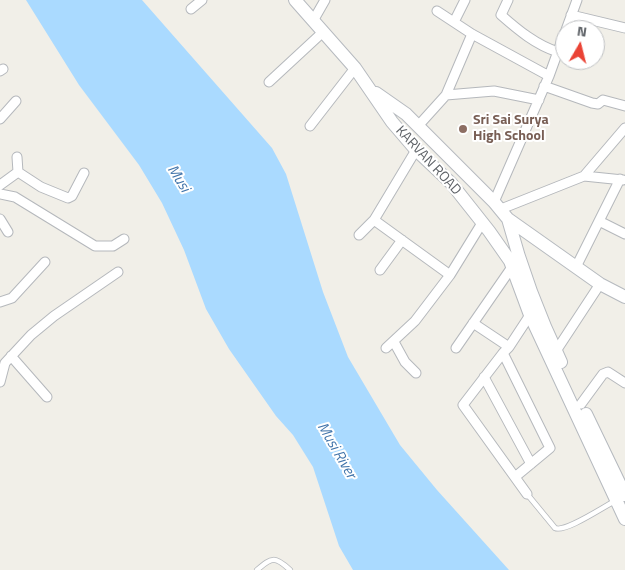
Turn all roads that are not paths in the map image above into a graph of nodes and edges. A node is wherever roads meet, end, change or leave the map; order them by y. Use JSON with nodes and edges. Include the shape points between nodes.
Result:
{"nodes":[{"id":1,"x":202,"y":0,"type":"edge"},
{"id":2,"x":296,"y":0,"type":"edge"},
{"id":3,"x":325,"y":0,"type":"edge"},
{"id":4,"x":465,"y":0,"type":"edge"},
{"id":5,"x":508,"y":0,"type":"edge"},
{"id":6,"x":577,"y":0,"type":"edge"},
{"id":7,"x":191,"y":9,"type":"dead end"},
{"id":8,"x":438,"y":12,"type":"dead end"},
{"id":9,"x":571,"y":15,"type":"junction"},
{"id":10,"x":569,"y":20,"type":"edge"},
{"id":11,"x":313,"y":21,"type":"junction"},
{"id":12,"x":454,"y":22,"type":"junction"},
{"id":13,"x":625,"y":28,"type":"edge"},
{"id":14,"x":323,"y":32,"type":"junction"},
{"id":15,"x":472,"y":34,"type":"junction"},
{"id":16,"x":555,"y":51,"type":"edge"},
{"id":17,"x":555,"y":60,"type":"edge"},
{"id":18,"x":355,"y":68,"type":"junction"},
{"id":19,"x":549,"y":76,"type":"junction"},
{"id":20,"x":269,"y":82,"type":"dead end"},
{"id":21,"x":544,"y":86,"type":"junction"},
{"id":22,"x":374,"y":93,"type":"junction"},
{"id":23,"x":446,"y":95,"type":"junction"},
{"id":24,"x":16,"y":100,"type":"dead end"},
{"id":25,"x":539,"y":100,"type":"junction"},
{"id":26,"x":625,"y":106,"type":"edge"},
{"id":27,"x":0,"y":119,"type":"edge"},
{"id":28,"x":310,"y":126,"type":"dead end"},
{"id":29,"x":418,"y":126,"type":"junction"},
{"id":30,"x":623,"y":133,"type":"edge"},
{"id":31,"x":416,"y":150,"type":"junction"},
{"id":32,"x":17,"y":157,"type":"dead end"},
{"id":33,"x":18,"y":172,"type":"junction"},
{"id":34,"x":84,"y":173,"type":"dead end"},
{"id":35,"x":584,"y":176,"type":"junction"},
{"id":36,"x":623,"y":180,"type":"edge"},
{"id":37,"x":0,"y":185,"type":"edge"},
{"id":38,"x":0,"y":194,"type":"edge"},
{"id":39,"x":501,"y":210,"type":"junction"},
{"id":40,"x":0,"y":219,"type":"edge"},
{"id":41,"x":374,"y":220,"type":"junction"},
{"id":42,"x":599,"y":221,"type":"junction"},
{"id":43,"x":486,"y":227,"type":"junction"},
{"id":44,"x":8,"y":232,"type":"dead end"},
{"id":45,"x":625,"y":234,"type":"edge"},
{"id":46,"x":359,"y":235,"type":"dead end"},
{"id":47,"x":124,"y":240,"type":"dead end"},
{"id":48,"x":402,"y":240,"type":"junction"},
{"id":49,"x":45,"y":262,"type":"dead end"},
{"id":50,"x":512,"y":267,"type":"junction"},
{"id":51,"x":576,"y":267,"type":"junction"},
{"id":52,"x":380,"y":270,"type":"dead end"},
{"id":53,"x":118,"y":272,"type":"dead end"},
{"id":54,"x":450,"y":275,"type":"junction"},
{"id":55,"x":600,"y":284,"type":"junction"},
{"id":56,"x":625,"y":297,"type":"edge"},
{"id":57,"x":0,"y":302,"type":"edge"},
{"id":58,"x":530,"y":315,"type":"junction"},
{"id":59,"x":473,"y":323,"type":"junction"},
{"id":60,"x":394,"y":342,"type":"junction"},
{"id":61,"x":386,"y":348,"type":"dead end"},
{"id":62,"x":456,"y":348,"type":"dead end"},
{"id":63,"x":506,"y":350,"type":"junction"},
{"id":64,"x":556,"y":351,"type":"junction"},
{"id":65,"x":6,"y":359,"type":"edge"},
{"id":66,"x":416,"y":373,"type":"dead end"},
{"id":67,"x":484,"y":377,"type":"junction"},
{"id":68,"x":0,"y":382,"type":"edge"},
{"id":69,"x":625,"y":383,"type":"edge"},
{"id":70,"x":47,"y":397,"type":"dead end"},
{"id":71,"x":581,"y":404,"type":"junction"},
{"id":72,"x":531,"y":464,"type":"junction"},
{"id":73,"x":516,"y":477,"type":"junction"},
{"id":74,"x":527,"y":494,"type":"joint"},
{"id":75,"x":620,"y":497,"type":"edge"},
{"id":76,"x":625,"y":519,"type":"edge"},
{"id":77,"x":257,"y":570,"type":"edge"},
{"id":78,"x":290,"y":570,"type":"edge"}],
"edges":[{"from":1,"to":7,"type":"street"},
{"from":2,"to":11,"type":"street","name":"KARVAN ROAD"},
{"from":3,"to":11,"type":"street"},
{"from":4,"to":12,"type":"street"},
{"from":5,"to":16,"type":"street","via":[[501,15],[526,35]]},
{"from":6,"to":9,"type":"street"},
{"from":8,"to":12,"type":"street"},
{"from":9,"to":10,"type":"street"},
{"from":9,"to":13,"type":"street"},
{"from":11,"to":14,"type":"street","name":"KARVAN ROAD"},
{"from":12,"to":15,"type":"street"},
{"from":14,"to":18,"type":"street","name":"KARVAN ROAD"},
{"from":14,"to":20,"type":"street"},
{"from":15,"to":19,"type":"street"},
{"from":15,"to":23,"type":"street"},
{"from":17,"to":19,"type":"street"},
{"from":18,"to":22,"type":"street","name":"KARVAN ROAD"},
{"from":18,"to":28,"type":"street"},
{"from":19,"to":21,"type":"street"},
{"from":21,"to":25,"type":"street"},
{"from":21,"to":26,"type":"street","via":[[592,103],[598,104],[603,100]]},
{"from":22,"to":29,"type":"street","name":"KARVAN ROAD"},
{"from":22,"to":31,"type":"street","name":"KARVAN ROAD","via":[[392,122]]},
{"from":23,"to":25,"type":"street","via":[[494,91]]},
{"from":23,"to":29,"type":"street"},
{"from":24,"to":27,"type":"street"},
{"from":25,"to":39,"type":"street"},
{"from":29,"to":39,"type":"street","name":"KARVAN ROAD"},
{"from":30,"to":35,"type":"street"},
{"from":31,"to":41,"type":"street"},
{"from":31,"to":43,"type":"street","name":"KARVAN ROAD","via":[[451,183]]},
{"from":32,"to":33,"type":"street"},
{"from":33,"to":34,"type":"street","via":[[41,187],[68,198]]},
{"from":33,"to":37,"type":"street"},
{"from":35,"to":36,"type":"street"},
{"from":35,"to":39,"type":"street"},
{"from":36,"to":42,"type":"street"},
{"from":38,"to":47,"type":"street","via":[[15,197],[95,246],[113,246]]},
{"from":39,"to":43,"type":"street","via":[[499,230]]},
{"from":39,"to":51,"type":"street","name":"KARVAN ROAD"},
{"from":39,"to":64,"type":"street"},
{"from":40,"to":44,"type":"street"},
{"from":41,"to":46,"type":"street"},
{"from":41,"to":48,"type":"street"},
{"from":42,"to":45,"type":"street"},
{"from":42,"to":51,"type":"street"},
{"from":43,"to":50,"type":"street","name":"KARVAN ROAD"},
{"from":43,"to":54,"type":"street"},
{"from":48,"to":52,"type":"street"},
{"from":48,"to":54,"type":"street"},
{"from":49,"to":57,"type":"street","via":[[12,298]]},
{"from":50,"to":58,"type":"street","name":"KARVAN ROAD"},
{"from":50,"to":59,"type":"street"},
{"from":51,"to":55,"type":"street","name":"KARVAN ROAD"},
{"from":53,"to":65,"type":"street","via":[[54,316]]},
{"from":54,"to":60,"type":"street","via":[[415,321]]},
{"from":55,"to":56,"type":"street","name":"KARVAN ROAD"},
{"from":55,"to":64,"type":"street"},
{"from":58,"to":63,"type":"street"},
{"from":58,"to":75,"type":"street","name":"KARVAN ROAD"},
{"from":59,"to":62,"type":"street"},
{"from":59,"to":63,"type":"street"},
{"from":60,"to":61,"type":"street"},
{"from":60,"to":66,"type":"street","via":[[405,362]]},
{"from":63,"to":67,"type":"street"},
{"from":63,"to":72,"type":"street","via":[[550,448]]},
{"from":64,"to":71,"type":"street"},
{"from":65,"to":68,"type":"street"},
{"from":65,"to":70,"type":"street"},
{"from":67,"to":72,"type":"street"},
{"from":67,"to":73,"type":"street","via":[[463,404]]},
{"from":69,"to":71,"type":"street","via":[[608,372],[603,374]]},
{"from":71,"to":75,"type":"street"},
{"from":72,"to":73,"type":"street"},
{"from":73,"to":74,"type":"street"},
{"from":74,"to":75,"type":"lane","via":[[558,530]]},
{"from":75,"to":76,"type":"street"},
{"from":77,"to":78,"type":"lane","via":[[273,559]]}]}
